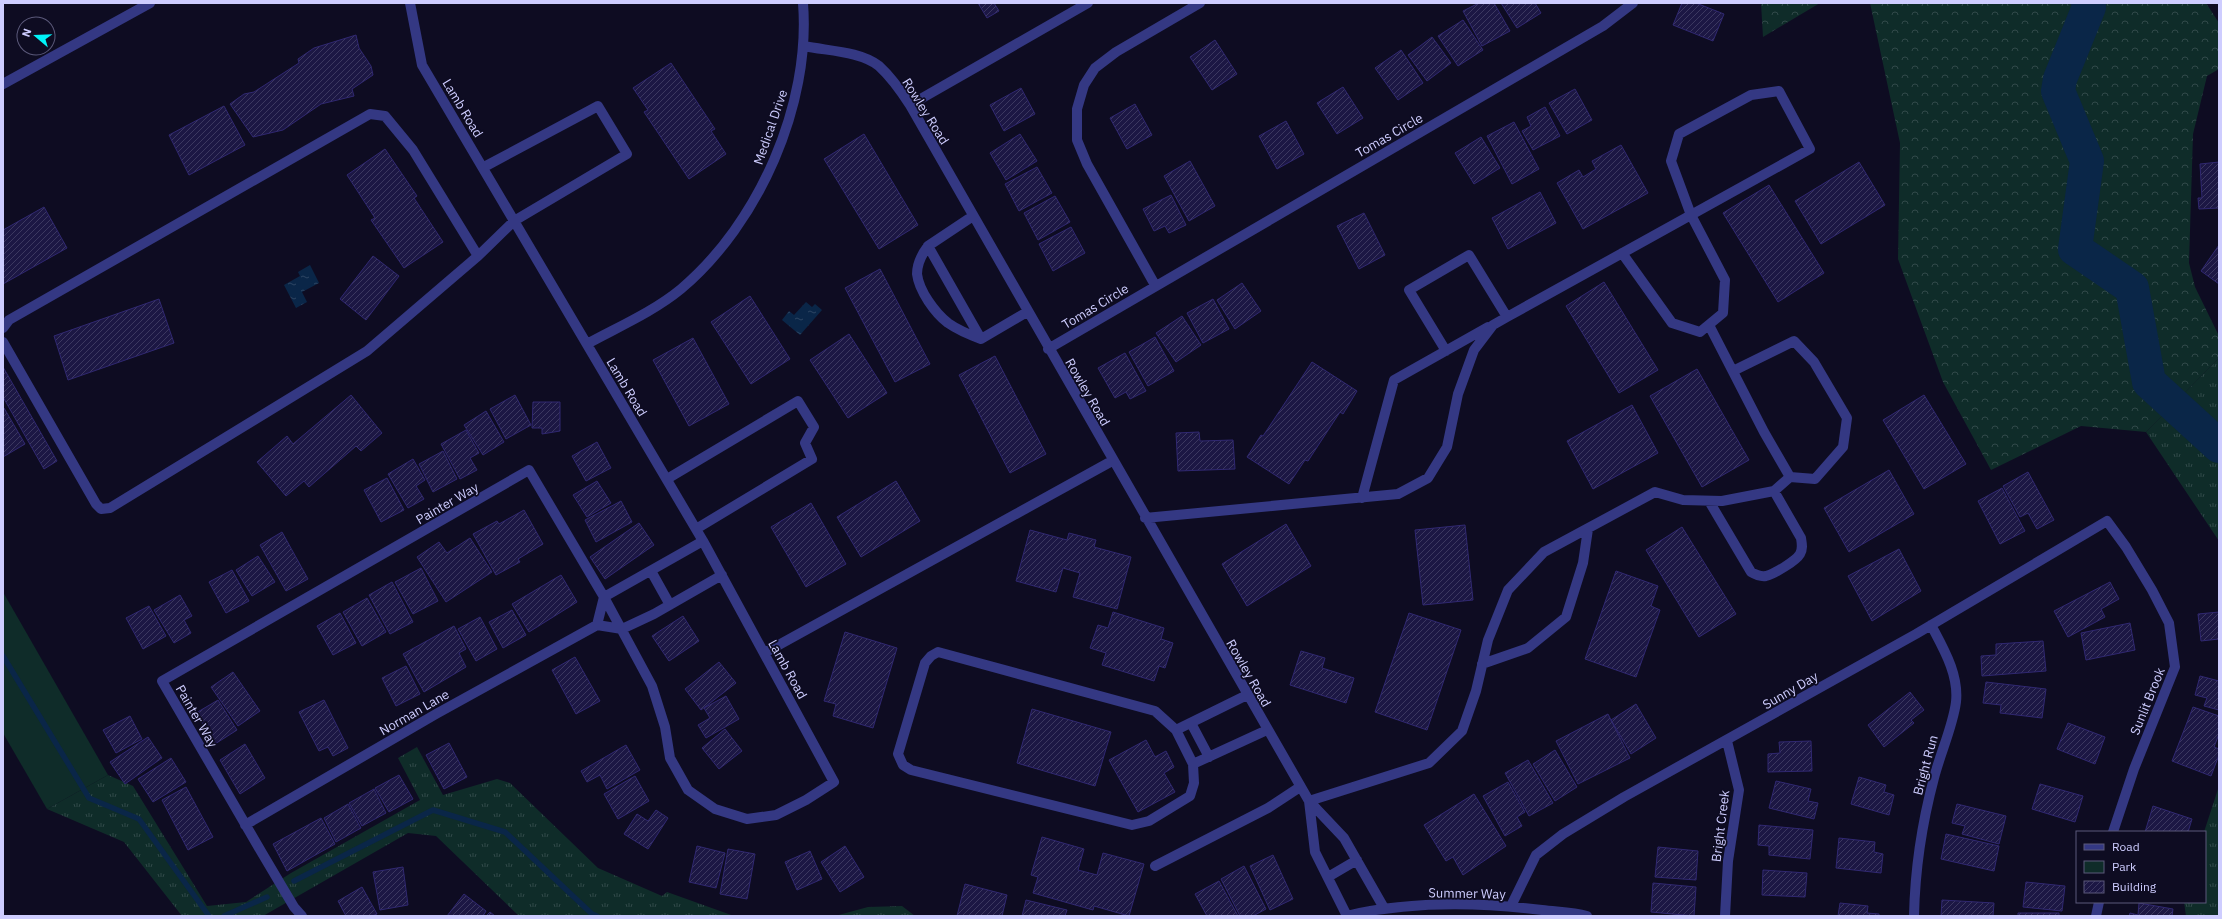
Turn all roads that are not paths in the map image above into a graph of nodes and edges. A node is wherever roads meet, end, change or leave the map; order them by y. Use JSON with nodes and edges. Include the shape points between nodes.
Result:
{"nodes":[{"id":1,"x":150,"y":3,"type":"edge"},
{"id":2,"x":410,"y":3,"type":"edge"},
{"id":3,"x":803,"y":3,"type":"edge"},
{"id":4,"x":1088,"y":3,"type":"edge"},
{"id":5,"x":1200,"y":3,"type":"edge"},
{"id":6,"x":1633,"y":3,"type":"edge"},
{"id":7,"x":804,"y":46,"type":"junction"},
{"id":8,"x":3,"y":84,"type":"edge"},
{"id":9,"x":910,"y":105,"type":"junction"},
{"id":10,"x":484,"y":167,"type":"junction"},
{"id":11,"x":1691,"y":215,"type":"junction"},
{"id":12,"x":973,"y":216,"type":"junction"},
{"id":13,"x":514,"y":221,"type":"junction"},
{"id":14,"x":928,"y":246,"type":"junction"},
{"id":15,"x":1622,"y":253,"type":"junction"},
{"id":16,"x":478,"y":256,"type":"junction"},
{"id":17,"x":1155,"y":285,"type":"junction"},
{"id":18,"x":1027,"y":312,"type":"junction"},
{"id":19,"x":1507,"y":317,"type":"junction"},
{"id":20,"x":1493,"y":325,"type":"junction"},
{"id":21,"x":1709,"y":325,"type":"junction"},
{"id":22,"x":3,"y":328,"type":"edge"},
{"id":23,"x":981,"y":339,"type":"junction"},
{"id":24,"x":3,"y":342,"type":"edge"},
{"id":25,"x":587,"y":344,"type":"junction"},
{"id":26,"x":1048,"y":348,"type":"junction"},
{"id":27,"x":1446,"y":352,"type":"junction"},
{"id":28,"x":1733,"y":371,"type":"junction"},
{"id":29,"x":1112,"y":461,"type":"junction"},
{"id":30,"x":1790,"y":477,"type":"junction"},
{"id":31,"x":666,"y":479,"type":"junction"},
{"id":32,"x":1774,"y":491,"type":"junction"},
{"id":33,"x":1362,"y":498,"type":"junction"},
{"id":34,"x":1709,"y":501,"type":"junction"},
{"id":35,"x":1145,"y":518,"type":"junction"},
{"id":36,"x":2107,"y":521,"type":"joint"},
{"id":37,"x":696,"y":529,"type":"junction"},
{"id":38,"x":1588,"y":529,"type":"junction"},
{"id":39,"x":703,"y":541,"type":"junction"},
{"id":40,"x":651,"y":571,"type":"junction"},
{"id":41,"x":722,"y":575,"type":"junction"},
{"id":42,"x":604,"y":597,"type":"junction"},
{"id":43,"x":670,"y":604,"type":"junction"},
{"id":44,"x":597,"y":625,"type":"junction"},
{"id":45,"x":1932,"y":625,"type":"junction"},
{"id":46,"x":622,"y":629,"type":"junction"},
{"id":47,"x":764,"y":653,"type":"junction"},
{"id":48,"x":1482,"y":664,"type":"junction"},
{"id":49,"x":1247,"y":695,"type":"junction"},
{"id":50,"x":1191,"y":723,"type":"junction"},
{"id":51,"x":1176,"y":730,"type":"junction"},
{"id":52,"x":1267,"y":730,"type":"junction"},
{"id":53,"x":1727,"y":741,"type":"junction"},
{"id":54,"x":1209,"y":757,"type":"junction"},
{"id":55,"x":1193,"y":764,"type":"junction"},
{"id":56,"x":834,"y":782,"type":"joint"},
{"id":57,"x":1300,"y":787,"type":"junction"},
{"id":58,"x":1308,"y":801,"type":"junction"},
{"id":59,"x":246,"y":825,"type":"junction"},
{"id":60,"x":2113,"y":831,"type":"edge"},
{"id":61,"x":1357,"y":860,"type":"junction"},
{"id":62,"x":1155,"y":866,"type":"dead end"},
{"id":63,"x":1328,"y":877,"type":"junction"},
{"id":64,"x":2098,"y":903,"type":"edge"},
{"id":65,"x":1510,"y":906,"type":"junction"},
{"id":66,"x":1384,"y":908,"type":"junction"},
{"id":67,"x":302,"y":916,"type":"edge"},
{"id":68,"x":1347,"y":916,"type":"edge"},
{"id":69,"x":1587,"y":916,"type":"edge"},
{"id":70,"x":1725,"y":916,"type":"edge"},
{"id":71,"x":1914,"y":916,"type":"edge"},
{"id":72,"x":2096,"y":916,"type":"edge"}],
"edges":[{"from":1,"to":8,"type":"street"},
{"from":2,"to":10,"type":"street","name":"Lamb Road","via":[[422,65]]},
{"from":3,"to":7,"type":"street","name":"Medical Drive"},
{"from":4,"to":9,"type":"street"},
{"from":5,"to":17,"type":"street","via":[[1116,52],[1095,68],[1084,85],[1077,109],[1077,140],[1087,164]]},
{"from":6,"to":17,"type":"street","name":"Tomas Circle","via":[[1603,26]]},
{"from":7,"to":9,"type":"street","name":"Rowley Road","via":[[857,56],[878,66],[897,86]]},
{"from":7,"to":25,"type":"street","name":"Medical Drive","via":[[800,77],[782,140],[751,206],[730,236],[680,289],[648,312]]},
{"from":9,"to":12,"type":"street","name":"Rowley Road"},
{"from":10,"to":13,"type":"street","name":"Lamb Road"},
{"from":10,"to":13,"type":"street","via":[[598,106],[627,154]]},
{"from":11,"to":11,"type":"street","via":[[1810,149],[1779,91],[1751,95],[1679,134],[1671,160]]},
{"from":11,"to":15,"type":"street"},
{"from":11,"to":21,"type":"street","via":[[1726,280],[1723,313]]},
{"from":12,"to":14,"type":"street"},
{"from":12,"to":18,"type":"street","name":"Rowley Road"},
{"from":13,"to":16,"type":"street"},
{"from":13,"to":25,"type":"street","name":"Lamb Road"},
{"from":14,"to":23,"type":"street"},
{"from":14,"to":23,"type":"street","via":[[920,257],[917,274],[921,287],[931,304],[947,322],[964,333]]},
{"from":15,"to":19,"type":"street"},
{"from":15,"to":21,"type":"street","via":[[1672,323],[1700,332]]},
{"from":16,"to":22,"type":"street","via":[[413,150],[385,116],[370,114],[9,320]]},
{"from":16,"to":24,"type":"street","via":[[367,351],[110,508],[101,509],[96,504]]},
{"from":17,"to":26,"type":"street","name":"Tomas Circle"},
{"from":18,"to":23,"type":"street"},
{"from":18,"to":26,"type":"street","name":"Rowley Road"},
{"from":19,"to":20,"type":"street"},
{"from":19,"to":27,"type":"street","via":[[1469,255],[1409,290]]},
{"from":20,"to":27,"type":"street"},
{"from":20,"to":33,"type":"street","via":[[1474,350],[1458,394],[1448,448],[1428,478],[1398,494]]},
{"from":21,"to":28,"type":"street"},
{"from":25,"to":31,"type":"street","name":"Lamb Road"},
{"from":26,"to":29,"type":"street","name":"Rowley Road"},
{"from":27,"to":33,"type":"street","via":[[1394,380]]},
{"from":28,"to":30,"type":"street"},
{"from":28,"to":30,"type":"street","via":[[1794,341],[1814,362],[1847,418],[1844,446],[1815,479]]},
{"from":29,"to":35,"type":"street","name":"Rowley Road"},
{"from":29,"to":47,"type":"street"},
{"from":30,"to":32,"type":"street"},
{"from":31,"to":37,"type":"street","name":"Lamb Road"},
{"from":31,"to":37,"type":"street","via":[[798,401],[814,427],[805,443],[812,459]]},
{"from":32,"to":34,"type":"street"},
{"from":32,"to":34,"type":"street","via":[[1801,538],[1802,546],[1794,561],[1766,576],[1757,576],[1751,572]]},
{"from":33,"to":35,"type":"street"},
{"from":34,"to":38,"type":"street","via":[[1683,500],[1655,492]]},
{"from":35,"to":49,"type":"street","name":"Rowley Road"},
{"from":36,"to":45,"type":"street","name":"Sunny Day"},
{"from":36,"to":60,"type":"street","name":"Sunlit Brook","via":[[2126,546],[2169,623],[2175,668],[2134,769]]},
{"from":37,"to":39,"type":"street","name":"Lamb Road"},
{"from":38,"to":48,"type":"street","via":[[1544,552],[1508,590],[1488,640]]},
{"from":38,"to":48,"type":"street","via":[[1583,563],[1566,617],[1528,648]]},
{"from":39,"to":40,"type":"street"},
{"from":39,"to":41,"type":"street","name":"Lamb Road"},
{"from":40,"to":42,"type":"street"},
{"from":40,"to":43,"type":"street"},
{"from":41,"to":43,"type":"street"},
{"from":41,"to":47,"type":"street","name":"Lamb Road"},
{"from":42,"to":44,"type":"street"},
{"from":42,"to":46,"type":"street","name":"Painter Way"},
{"from":42,"to":59,"type":"street","name":"Painter Way","via":[[529,470],[162,681]]},
{"from":43,"to":46,"type":"street"},
{"from":44,"to":46,"type":"street"},
{"from":44,"to":59,"type":"street","name":"Norman Lane","via":[[436,714]]},
{"from":45,"to":53,"type":"street","name":"Sunny Day"},
{"from":45,"to":71,"type":"street","name":"Bright Run","via":[[1952,667],[1956,701],[1934,778],[1923,829],[1915,882]]},
{"from":46,"to":56,"type":"street","name":"Painter Way","via":[[652,686],[665,727],[670,758],[688,790],[715,809],[747,819],[776,815]]},
{"from":47,"to":56,"type":"street","name":"Lamb Road"},
{"from":48,"to":58,"type":"street","via":[[1462,731],[1429,764]]},
{"from":49,"to":50,"type":"street"},
{"from":49,"to":52,"type":"street","name":"Rowley Road"},
{"from":50,"to":51,"type":"street"},
{"from":50,"to":54,"type":"street"},
{"from":51,"to":55,"type":"street"},
{"from":51,"to":55,"type":"street","via":[[1155,711],[938,652],[925,663],[898,754],[903,765],[912,770],[1132,825],[1149,821],[1190,796],[1194,783]]},
{"from":52,"to":54,"type":"street"},
{"from":52,"to":57,"type":"street","name":"Rowley Road"},
{"from":53,"to":65,"type":"street","name":"Sunny Day","via":[[1624,797],[1563,834],[1536,856]]},
{"from":53,"to":70,"type":"street","name":"Bright Creek","via":[[1739,790],[1728,861]]},
{"from":54,"to":55,"type":"street"},
{"from":57,"to":58,"type":"street","name":"Rowley Road"},
{"from":57,"to":62,"type":"street","via":[[1268,808]]},
{"from":58,"to":61,"type":"street","name":"Rowley Road","via":[[1344,838]]},
{"from":58,"to":63,"type":"street","name":"Rowley Road","via":[[1315,852]]},
{"from":59,"to":67,"type":"street","name":"Painter Way"},
{"from":61,"to":63,"type":"street"},
{"from":61,"to":66,"type":"street","name":"Rowley Road"},
{"from":63,"to":68,"type":"street","name":"Rowley Road"},
{"from":64,"to":72,"type":"street"},
{"from":65,"to":66,"type":"street","name":"Summer Way","via":[[1432,904]]},
{"from":65,"to":69,"type":"street","name":"Summer Way"},
{"from":66,"to":68,"type":"street","name":"Summer Way"}]}
